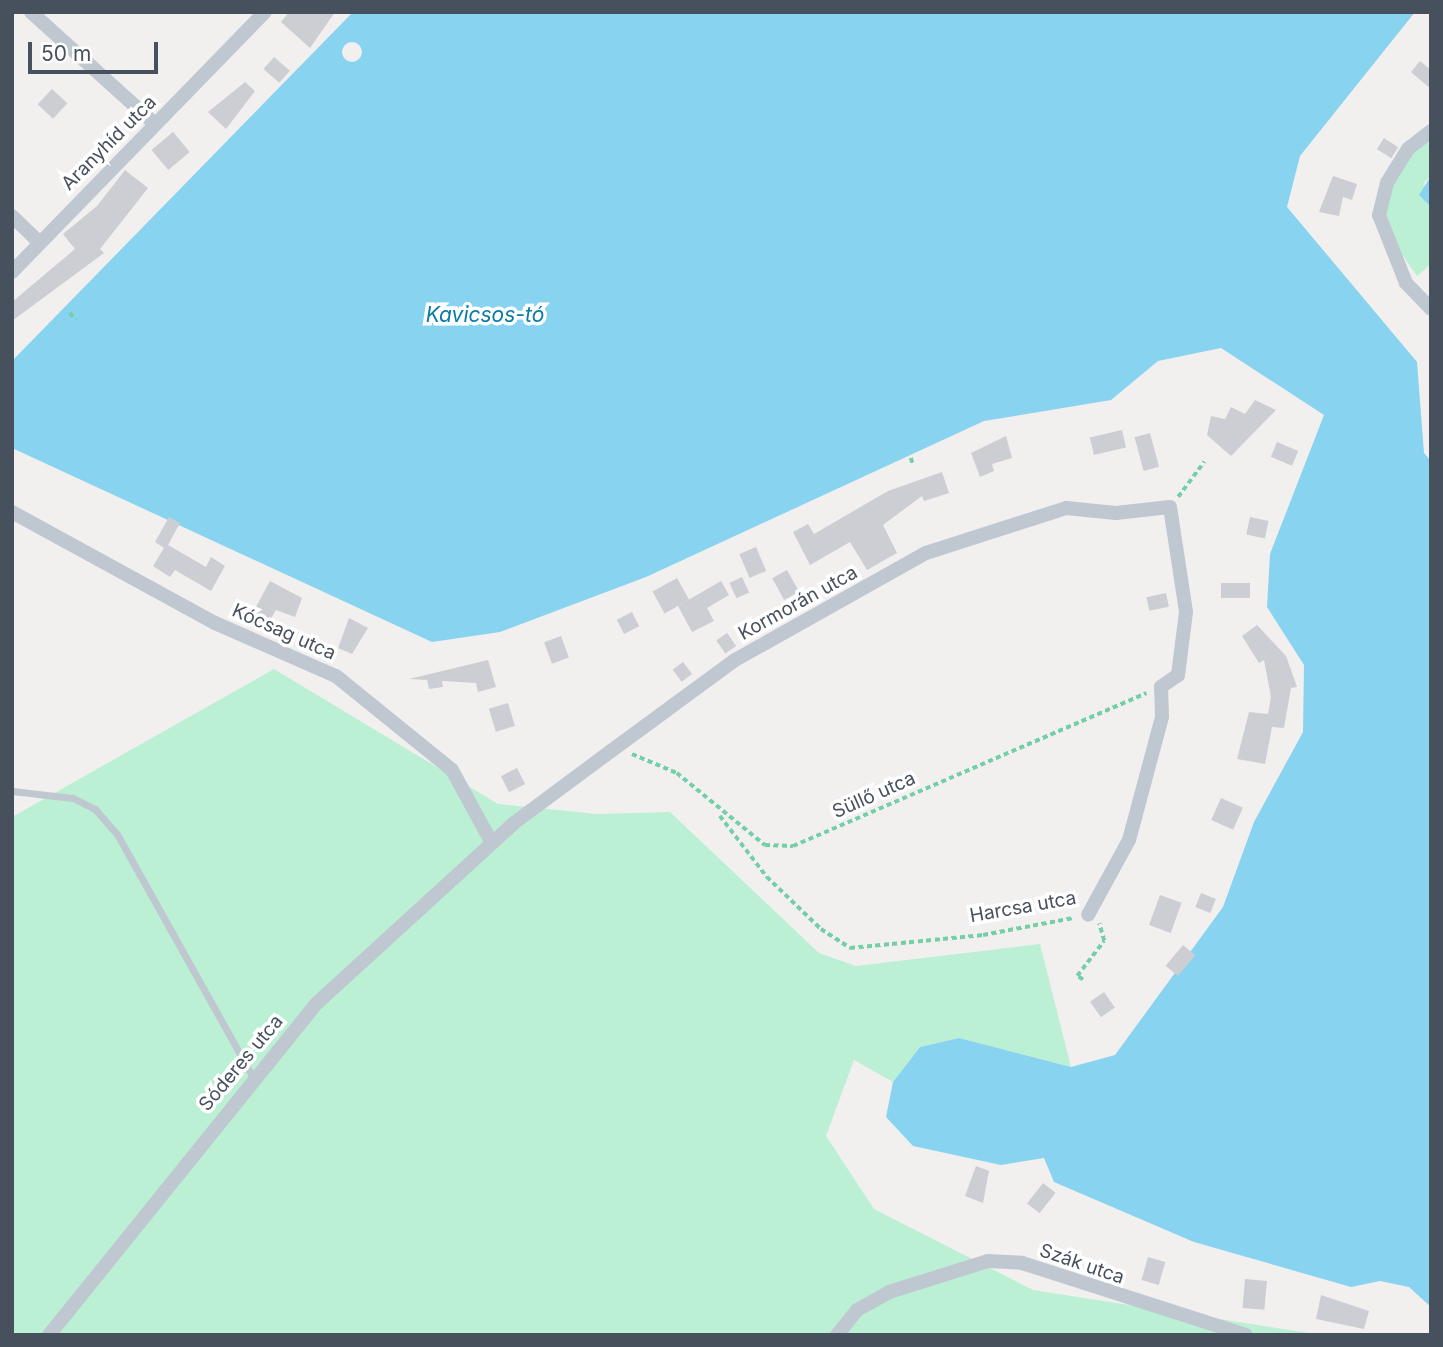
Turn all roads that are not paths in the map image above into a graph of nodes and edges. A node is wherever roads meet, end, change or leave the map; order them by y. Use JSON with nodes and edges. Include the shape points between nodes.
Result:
{"nodes":[{"id":1,"x":32,"y":12,"type":"edge"},
{"id":2,"x":265,"y":12,"type":"edge"},
{"id":3,"x":155,"y":124,"type":"junction"},
{"id":4,"x":1431,"y":131,"type":"edge"},
{"id":5,"x":12,"y":216,"type":"edge"},
{"id":6,"x":39,"y":242,"type":"junction"},
{"id":7,"x":12,"y":272,"type":"edge"},
{"id":8,"x":1431,"y":309,"type":"edge"},
{"id":9,"x":12,"y":512,"type":"edge"},
{"id":10,"x":1161,"y":687,"type":"joint"},
{"id":11,"x":12,"y":791,"type":"edge"},
{"id":12,"x":492,"y":843,"type":"junction"},
{"id":13,"x":1088,"y":915,"type":"road end"},
{"id":14,"x":254,"y":1079,"type":"junction"},
{"id":15,"x":49,"y":1335,"type":"edge"},
{"id":16,"x":837,"y":1335,"type":"edge"},
{"id":17,"x":1246,"y":1335,"type":"edge"}],
"edges":[{"from":1,"to":3,"type":"street"},
{"from":2,"to":3,"type":"street","name":"Aranyhíd utca"},
{"from":3,"to":6,"type":"street","name":"Aranyhíd utca"},
{"from":4,"to":8,"type":"street","via":[[1408,149],[1387,183],[1380,215],[1406,283]]},
{"from":5,"to":6,"type":"street"},
{"from":6,"to":7,"type":"street","name":"Aranyhíd utca"},
{"from":9,"to":12,"type":"street","name":"Kócsag utca","via":[[243,637],[336,676],[452,770]]},
{"from":10,"to":12,"type":"street","name":"Kormorán utca","via":[[1178,675],[1186,612],[1170,507],[1116,513],[1066,508],[926,553],[735,660]]},
{"from":10,"to":13,"type":"street","name":"Harcsa utca","via":[[1162,717],[1129,839]]},
{"from":11,"to":14,"type":"lane","via":[[73,798],[95,809],[117,834]]},
{"from":12,"to":14,"type":"street","name":"Sóderes utca","via":[[317,1003]]},
{"from":14,"to":15,"type":"street","name":"Sóderes utca"},
{"from":16,"to":17,"type":"street","name":"Szák utca","via":[[857,1310],[888,1292],[988,1261],[1022,1263]]}]}
